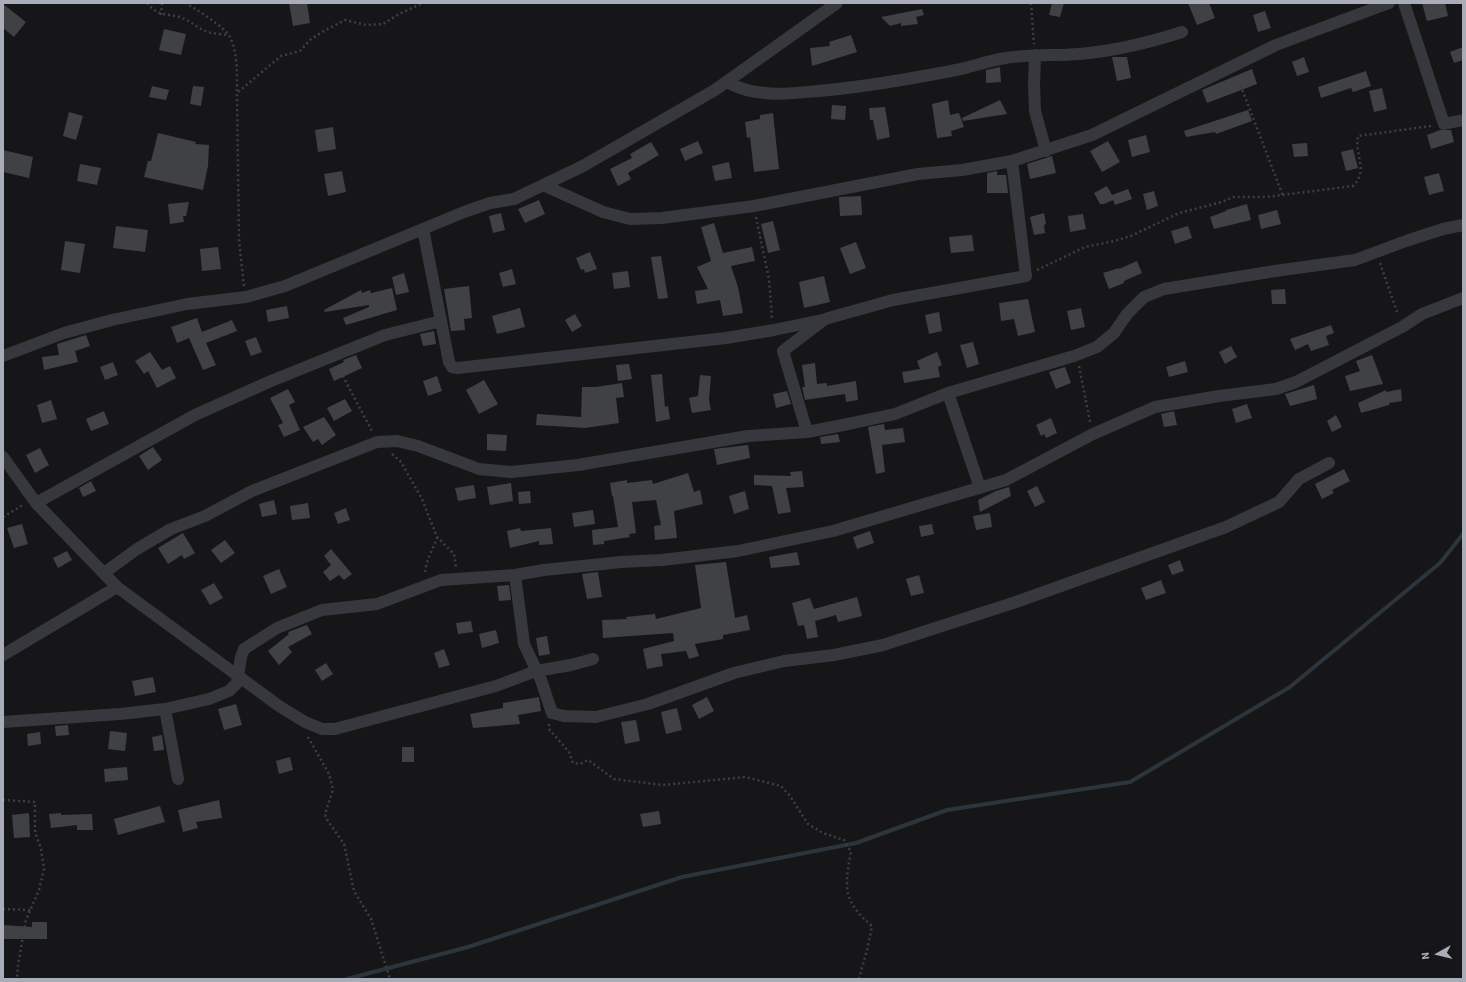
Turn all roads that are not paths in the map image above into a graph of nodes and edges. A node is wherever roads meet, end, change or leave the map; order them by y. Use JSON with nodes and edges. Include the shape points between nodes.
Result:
{"nodes":[{"id":1,"x":837,"y":3,"type":"edge"},
{"id":2,"x":1404,"y":3,"type":"edge"},
{"id":3,"x":1384,"y":4,"type":"edge"},
{"id":4,"x":1182,"y":32,"type":"dead end"},
{"id":5,"x":1035,"y":55,"type":"junction"},
{"id":6,"x":727,"y":82,"type":"junction"},
{"id":7,"x":1463,"y":120,"type":"edge"},
{"id":8,"x":1046,"y":150,"type":"junction"},
{"id":9,"x":1012,"y":161,"type":"junction"},
{"id":10,"x":543,"y":185,"type":"junction"},
{"id":11,"x":1463,"y":225,"type":"edge"},
{"id":12,"x":423,"y":229,"type":"junction"},
{"id":13,"x":1463,"y":298,"type":"edge"},
{"id":14,"x":825,"y":319,"type":"junction"},
{"id":15,"x":441,"y":321,"type":"junction"},
{"id":16,"x":3,"y":356,"type":"edge"},
{"id":17,"x":948,"y":393,"type":"junction"},
{"id":18,"x":807,"y":432,"type":"junction"},
{"id":19,"x":3,"y":457,"type":"edge"},
{"id":20,"x":1329,"y":463,"type":"dead end"},
{"id":21,"x":980,"y":488,"type":"junction"},
{"id":22,"x":36,"y":502,"type":"junction"},
{"id":23,"x":104,"y":573,"type":"junction"},
{"id":24,"x":515,"y":575,"type":"junction"},
{"id":25,"x":117,"y":588,"type":"junction"},
{"id":26,"x":3,"y":655,"type":"edge"},
{"id":27,"x":593,"y":659,"type":"dead end"},
{"id":28,"x":536,"y":671,"type":"junction"},
{"id":29,"x":239,"y":676,"type":"junction"},
{"id":30,"x":165,"y":709,"type":"junction"},
{"id":31,"x":3,"y":722,"type":"edge"},
{"id":32,"x":178,"y":779,"type":"dead end"}],
"edges":[{"from":1,"to":6,"type":"street"},
{"from":2,"to":7,"type":"street","via":[[1444,124]]},
{"from":3,"to":8,"type":"street","via":[[1276,45],[1092,135]]},
{"from":4,"to":5,"type":"street","via":[[1112,50]]},
{"from":5,"to":6,"type":"street","via":[[1001,59],[890,82],[783,94],[760,94],[736,88]]},
{"from":5,"to":8,"type":"street","via":[[1035,111]]},
{"from":6,"to":10,"type":"street","via":[[583,166]]},
{"from":8,"to":9,"type":"street"},
{"from":9,"to":10,"type":"street","via":[[962,170],[918,174],[754,206],[662,218],[630,219],[603,212]]},
{"from":9,"to":14,"type":"street","via":[[1026,276],[893,300]]},
{"from":10,"to":12,"type":"street","via":[[514,199],[490,203]]},
{"from":11,"to":17,"type":"street","via":[[1443,229],[1355,260],[1164,289],[1144,297],[1127,314],[1114,333],[1097,346],[1074,356]]},
{"from":12,"to":15,"type":"street"},
{"from":12,"to":16,"type":"street","via":[[284,286],[246,297],[187,304],[112,320],[64,333]]},
{"from":13,"to":21,"type":"street","via":[[1422,314],[1296,382],[1276,389],[1155,407],[1093,434],[1006,480]]},
{"from":14,"to":15,"type":"street","via":[[726,338],[458,368],[452,367],[449,362]]},
{"from":14,"to":18,"type":"street","via":[[783,351]]},
{"from":15,"to":22,"type":"street","via":[[385,335],[195,415]]},
{"from":17,"to":18,"type":"street","via":[[895,414]]},
{"from":17,"to":21,"type":"street"},
{"from":18,"to":23,"type":"street","via":[[748,436],[578,465],[511,472],[479,469],[418,446],[377,442],[252,491],[205,516],[171,529]]},
{"from":19,"to":22,"type":"street"},
{"from":20,"to":28,"type":"street","via":[[1299,479],[1279,502],[1226,527],[1016,602],[883,645],[834,655],[784,661],[734,673],[648,704],[596,717],[552,713]]},
{"from":21,"to":24,"type":"street","via":[[833,531],[738,551]]},
{"from":22,"to":23,"type":"street"},
{"from":23,"to":25,"type":"street"},
{"from":24,"to":28,"type":"street","via":[[524,644]]},
{"from":24,"to":29,"type":"street","via":[[441,580],[377,604],[322,610],[277,628],[244,649]]},
{"from":25,"to":26,"type":"street"},
{"from":25,"to":29,"type":"street"},
{"from":27,"to":28,"type":"street"},
{"from":28,"to":29,"type":"street","via":[[489,688],[335,729],[322,730],[293,715]]},
{"from":29,"to":30,"type":"street","via":[[237,683],[229,691]]},
{"from":30,"to":31,"type":"street"},
{"from":30,"to":32,"type":"street"}]}
